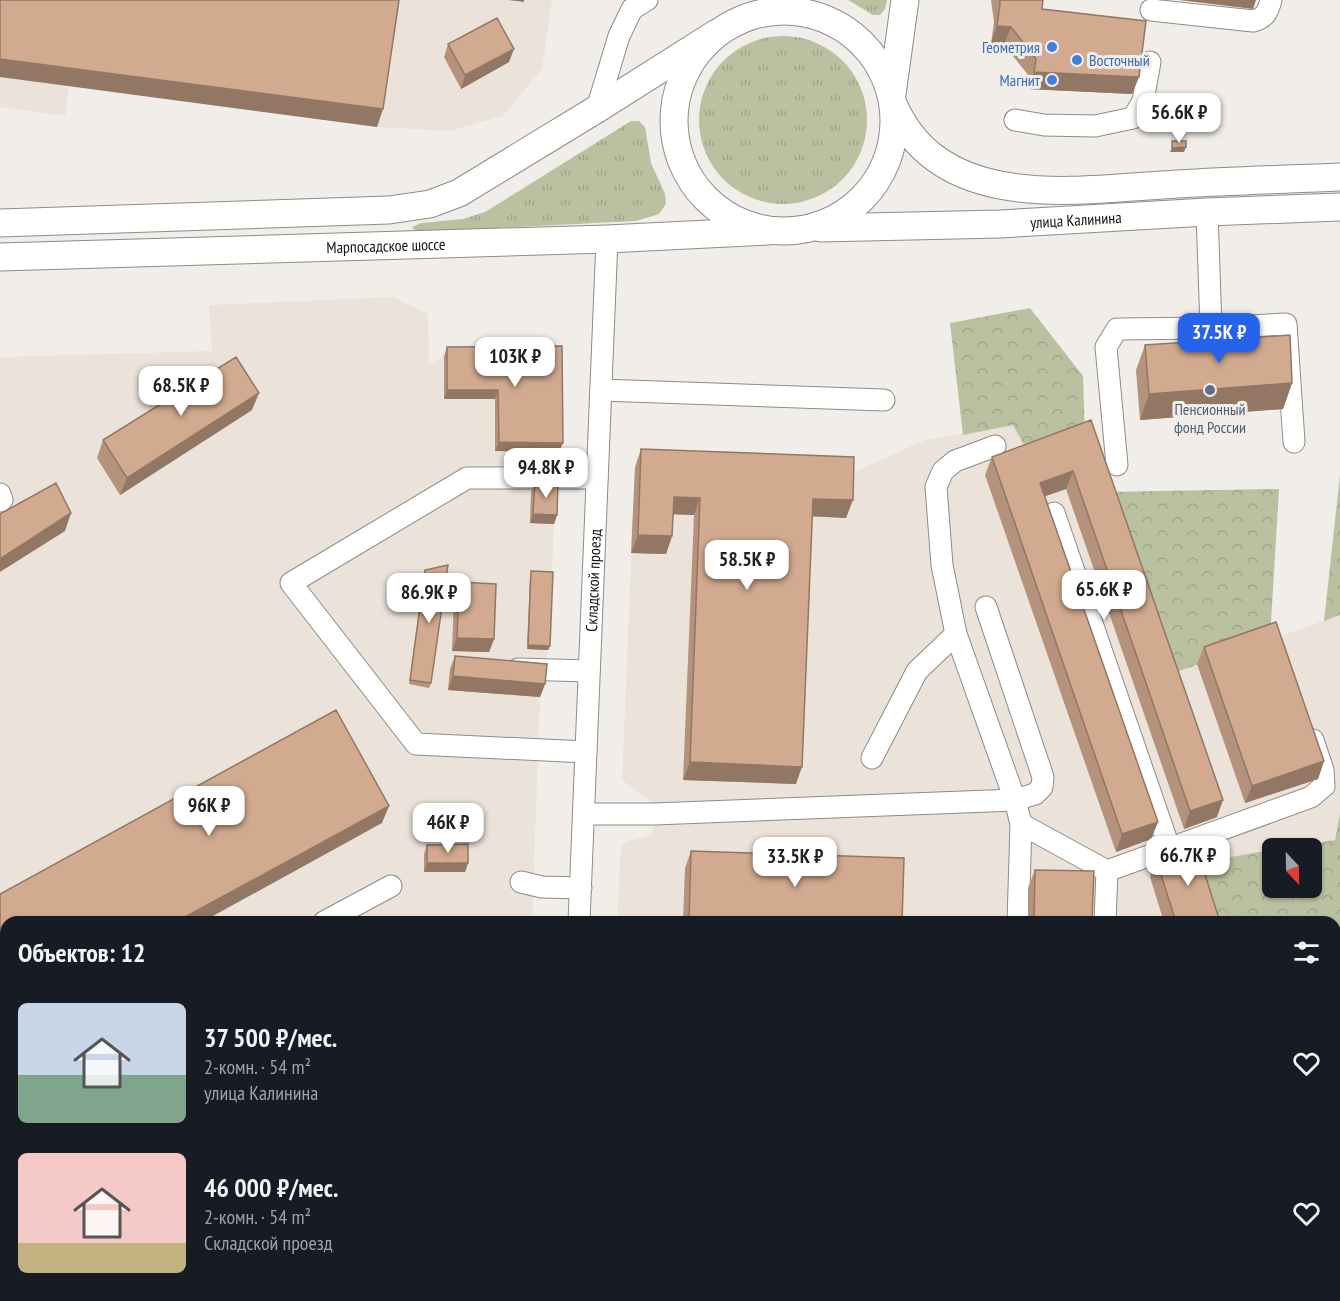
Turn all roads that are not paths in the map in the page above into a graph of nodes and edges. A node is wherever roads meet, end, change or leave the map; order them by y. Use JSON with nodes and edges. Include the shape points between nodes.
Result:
{"nodes":[{"id":1,"x":647,"y":0,"type":"edge"},
{"id":2,"x":772,"y":0,"type":"edge"},
{"id":3,"x":905,"y":0,"type":"edge"},
{"id":4,"x":1271,"y":0,"type":"edge"},
{"id":5,"x":1151,"y":10,"type":"dead end"},
{"id":6,"x":743,"y":18,"type":"junction"},
{"id":7,"x":717,"y":33,"type":"junction"},
{"id":8,"x":1150,"y":62,"type":"dead end"},
{"id":9,"x":893,"y":101,"type":"junction"},
{"id":10,"x":597,"y":109,"type":"junction"},
{"id":11,"x":1016,"y":120,"type":"dead end"},
{"id":12,"x":1340,"y":177,"type":"edge"},
{"id":13,"x":1340,"y":207,"type":"edge"},
{"id":14,"x":1207,"y":212,"type":"junction"},
{"id":15,"x":0,"y":223,"type":"edge"},
{"id":16,"x":811,"y":228,"type":"junction"},
{"id":17,"x":770,"y":231,"type":"junction"},
{"id":18,"x":607,"y":238,"type":"junction"},
{"id":19,"x":0,"y":257,"type":"edge"},
{"id":20,"x":1211,"y":328,"type":"junction"},
{"id":21,"x":601,"y":390,"type":"junction"},
{"id":22,"x":884,"y":400,"type":"dead end"},
{"id":23,"x":1294,"y":442,"type":"dead end"},
{"id":24,"x":995,"y":446,"type":"dead end"},
{"id":25,"x":1117,"y":465,"type":"dead end"},
{"id":26,"x":597,"y":478,"type":"junction"},
{"id":27,"x":0,"y":494,"type":"edge"},
{"id":28,"x":0,"y":501,"type":"edge"},
{"id":29,"x":1054,"y":513,"type":"dead end"},
{"id":30,"x":986,"y":607,"type":"dead end"},
{"id":31,"x":956,"y":634,"type":"junction"},
{"id":32,"x":495,"y":669,"type":"edge"},
{"id":33,"x":589,"y":671,"type":"junction"},
{"id":34,"x":1305,"y":716,"type":"edge"},
{"id":35,"x":586,"y":752,"type":"junction"},
{"id":36,"x":872,"y":758,"type":"dead end"},
{"id":37,"x":1016,"y":800,"type":"junction"},
{"id":38,"x":584,"y":814,"type":"junction"},
{"id":39,"x":1021,"y":824,"type":"junction"},
{"id":40,"x":1169,"y":848,"type":"junction"},
{"id":41,"x":1107,"y":871,"type":"junction"},
{"id":42,"x":521,"y":882,"type":"dead end"},
{"id":43,"x":391,"y":886,"type":"dead end"},
{"id":44,"x":581,"y":888,"type":"junction"},
{"id":45,"x":335,"y":916,"type":"edge"},
{"id":46,"x":579,"y":916,"type":"edge"},
{"id":47,"x":1018,"y":916,"type":"edge"},
{"id":48,"x":1105,"y":916,"type":"edge"}],
"edges":[{"from":1,"to":10,"type":"street","via":[[632,9],[619,36]]},
{"from":2,"to":6,"type":"main road"},
{"from":3,"to":9,"type":"main road"},
{"from":4,"to":5,"type":"street","via":[[1269,11],[1262,19],[1253,21]]},
{"from":6,"to":7,"type":"main road"},
{"from":6,"to":9,"type":"main road","name":"улица Калинина","via":[[790,11],[835,22],[872,52]]},
{"from":7,"to":10,"type":"main road"},
{"from":7,"to":17,"type":"main road","via":[[696,54],[682,79],[675,107],[677,150],[688,177],[706,200],[728,217]]},
{"from":8,"to":11,"type":"street","via":[[1143,102],[1133,118],[1095,126]]},
{"from":9,"to":12,"type":"main road","name":"улица Калинина","via":[[916,142],[941,162],[988,183],[1013,188],[1064,190]]},
{"from":9,"to":16,"type":"main road","via":[[894,141],[874,186],[846,212]]},
{"from":10,"to":15,"type":"main road","via":[[459,193],[430,204],[389,210]]},
{"from":13,"to":14,"type":"main road","name":"улица Калинина"},
{"from":14,"to":16,"type":"main road","name":"улица Калинина","via":[[1000,224]]},
{"from":14,"to":20,"type":"street"},
{"from":16,"to":17,"type":"main road","name":"улица Калинина"},
{"from":17,"to":18,"type":"main road","name":"Марпосадское шоссе"},
{"from":18,"to":19,"type":"main road","name":"Марпосадское шоссе"},
{"from":18,"to":21,"type":"street","name":"Складской проезд"},
{"from":20,"to":23,"type":"street","via":[[1286,324]]},
{"from":20,"to":25,"type":"street","via":[[1117,329],[1106,348]]},
{"from":21,"to":22,"type":"street"},
{"from":21,"to":26,"type":"street","name":"Складской проезд"},
{"from":24,"to":31,"type":"street","via":[[955,461],[943,471],[936,487],[942,565]]},
{"from":26,"to":33,"type":"street","name":"Складской проезд"},
{"from":26,"to":35,"type":"street","via":[[467,478],[291,583],[416,744]]},
{"from":27,"to":28,"type":"street"},
{"from":29,"to":40,"type":"street"},
{"from":30,"to":37,"type":"street","via":[[1043,777],[1042,787],[1035,794]]},
{"from":31,"to":36,"type":"street","via":[[917,671]]},
{"from":31,"to":37,"type":"street"},
{"from":32,"to":33,"type":"street"},
{"from":33,"to":35,"type":"street","name":"Складской проезд"},
{"from":34,"to":40,"type":"street","via":[[1323,770],[1324,786],[1311,797]]},
{"from":35,"to":38,"type":"street","name":"Складской проезд"},
{"from":37,"to":38,"type":"street"},
{"from":37,"to":39,"type":"street"},
{"from":38,"to":44,"type":"street","name":"Складской проезд"},
{"from":39,"to":41,"type":"street"},
{"from":39,"to":47,"type":"street"},
{"from":40,"to":41,"type":"street"},
{"from":41,"to":48,"type":"street"},
{"from":42,"to":44,"type":"street"},
{"from":43,"to":45,"type":"street"},
{"from":44,"to":46,"type":"street","name":"Складской проезд"}]}
